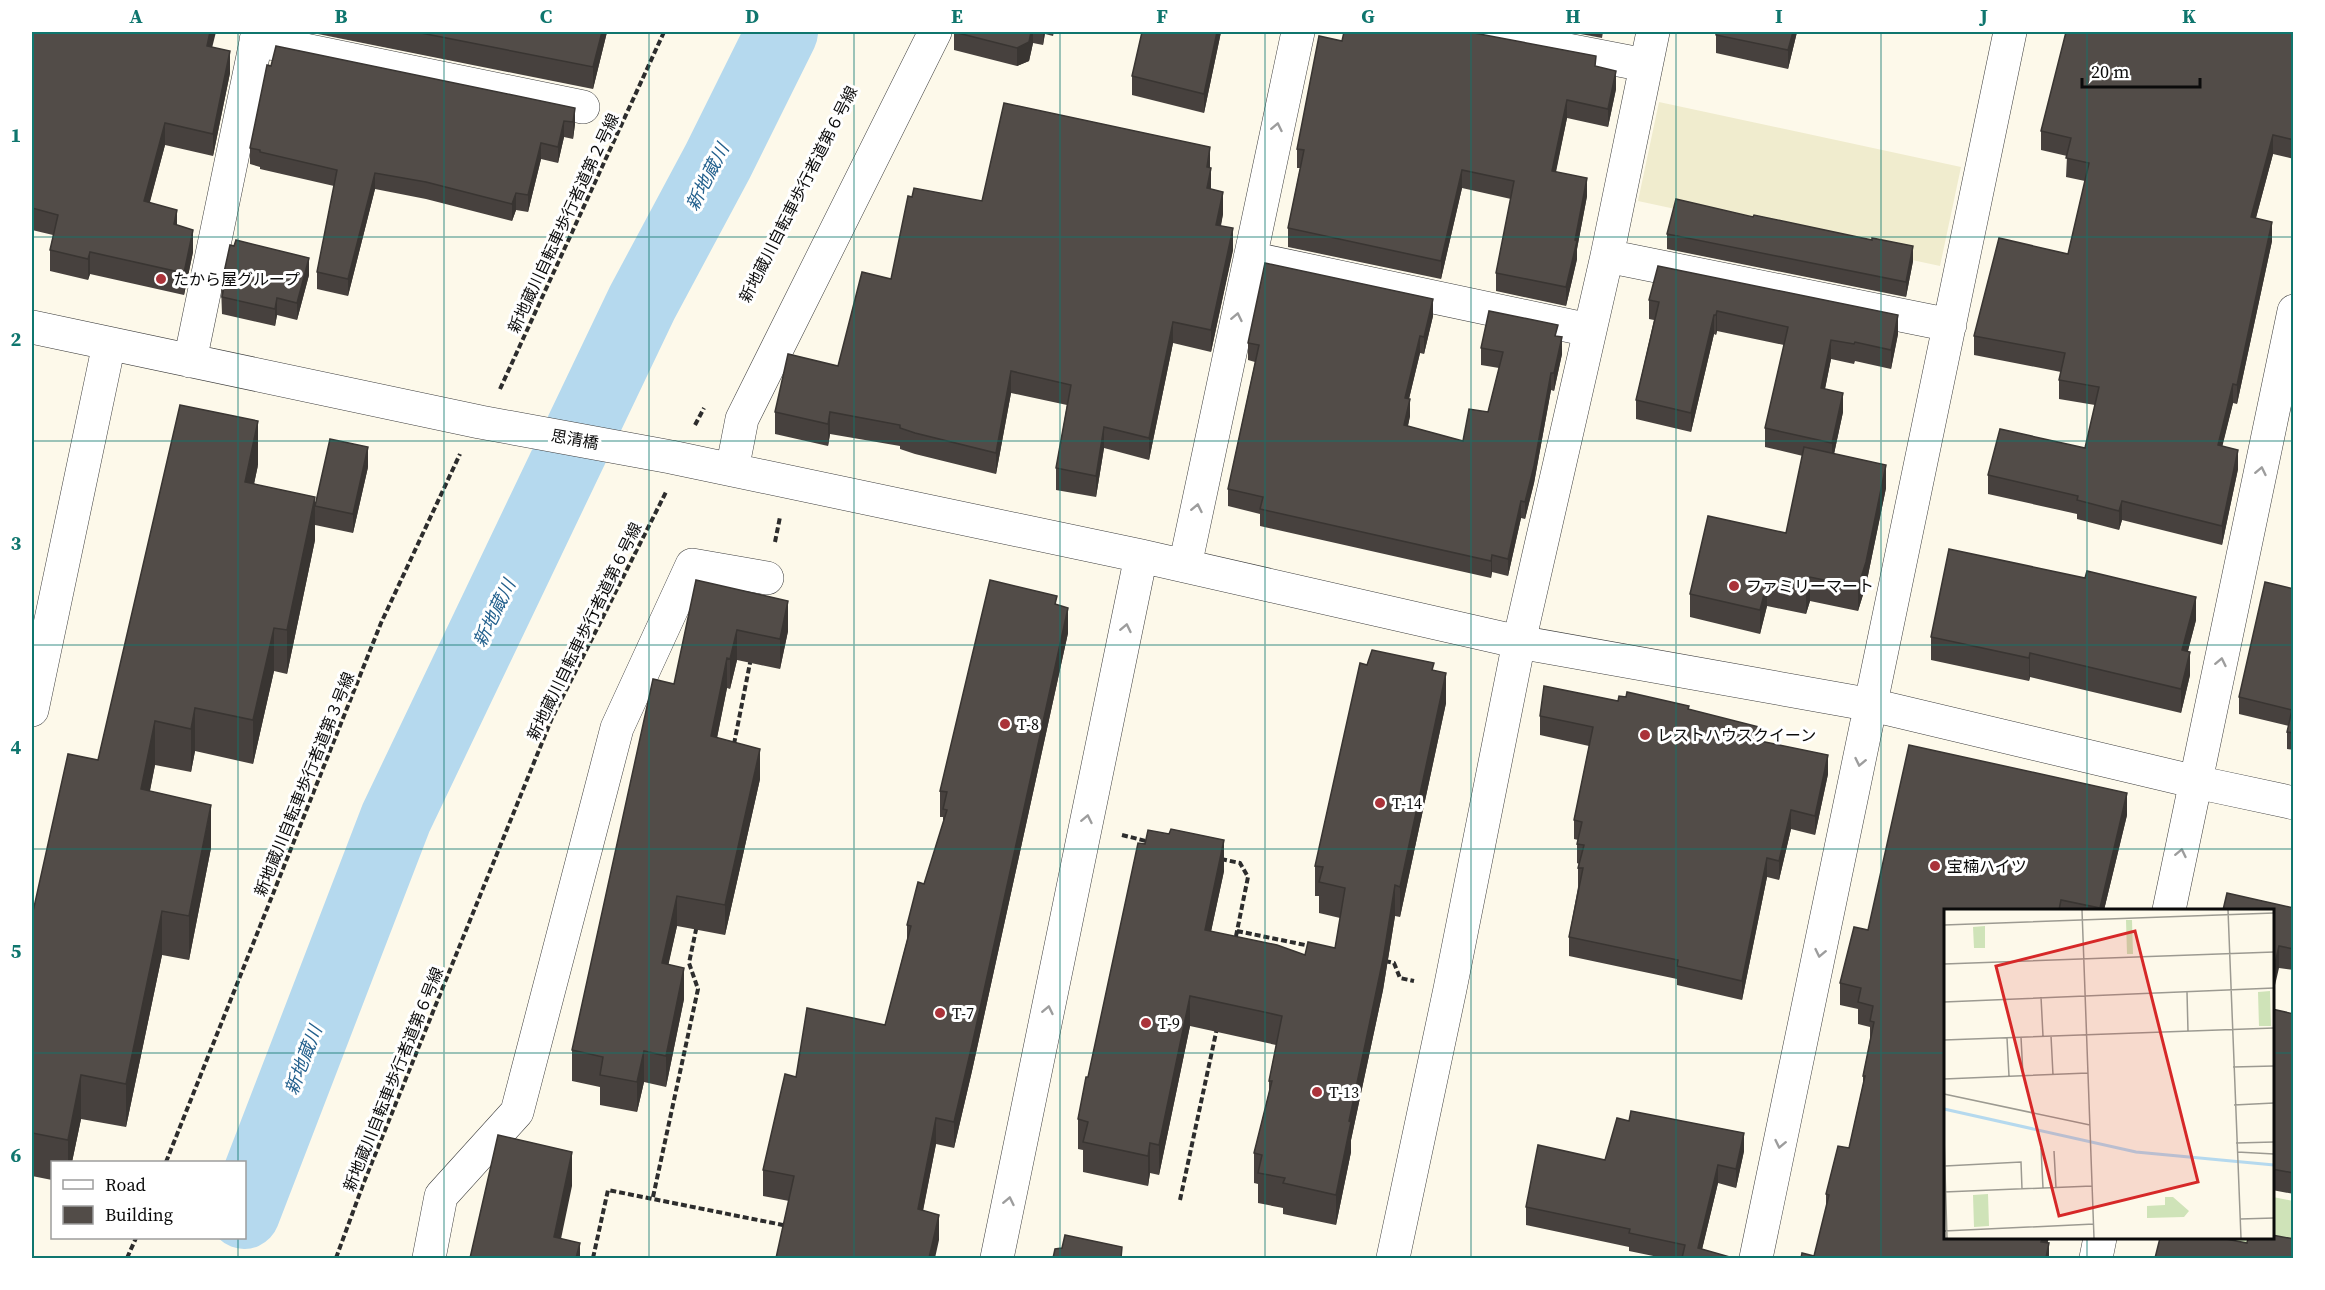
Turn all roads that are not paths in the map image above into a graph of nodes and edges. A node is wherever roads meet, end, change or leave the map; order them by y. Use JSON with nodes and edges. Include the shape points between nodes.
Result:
{"nodes":[{"id":1,"x":934,"y":32,"type":"edge"},
{"id":2,"x":1298,"y":32,"type":"edge"},
{"id":3,"x":1474,"y":32,"type":"edge"},
{"id":4,"x":1653,"y":32,"type":"edge"},
{"id":5,"x":2010,"y":32,"type":"edge"},
{"id":6,"x":257,"y":36,"type":"edge"},
{"id":7,"x":1645,"y":66,"type":"junction"},
{"id":8,"x":584,"y":107,"type":"dead end"},
{"id":9,"x":1607,"y":256,"type":"junction"},
{"id":10,"x":1250,"y":258,"type":"junction"},
{"id":11,"x":2294,"y":311,"type":"edge"},
{"id":12,"x":1950,"y":325,"type":"junction"},
{"id":13,"x":32,"y":327,"type":"edge"},
{"id":14,"x":1589,"y":330,"type":"junction"},
{"id":15,"x":109,"y":344,"type":"junction"},
{"id":16,"x":190,"y":362,"type":"junction"},
{"id":17,"x":732,"y":470,"type":"junction"},
{"id":18,"x":1141,"y":556,"type":"junction"},
{"id":19,"x":1185,"y":566,"type":"junction"},
{"id":20,"x":767,"y":578,"type":"road end"},
{"id":21,"x":1519,"y":642,"type":"junction"},
{"id":22,"x":1872,"y":705,"type":"junction"},
{"id":23,"x":32,"y":710,"type":"edge"},
{"id":24,"x":2196,"y":782,"type":"junction"},
{"id":25,"x":2294,"y":803,"type":"edge"},
{"id":26,"x":2169,"y":909,"type":"edge"},
{"id":27,"x":2100,"y":1239,"type":"edge"},
{"id":28,"x":429,"y":1258,"type":"edge"},
{"id":29,"x":997,"y":1258,"type":"edge"},
{"id":30,"x":1392,"y":1258,"type":"edge"},
{"id":31,"x":1756,"y":1258,"type":"edge"},
{"id":32,"x":2096,"y":1258,"type":"edge"}],
"edges":[{"from":1,"to":17,"type":"street","via":[[742,419]]},
{"from":10,"to":2,"type":"street","one_way":true},
{"from":3,"to":7,"type":"street"},
{"from":4,"to":7,"type":"street"},
{"from":5,"to":12,"type":"street"},
{"from":6,"to":8,"type":"street"},
{"from":6,"to":16,"type":"street"},
{"from":7,"to":9,"type":"street"},
{"from":9,"to":12,"type":"street"},
{"from":9,"to":14,"type":"street"},
{"from":10,"to":14,"type":"street"},
{"from":19,"to":10,"type":"street","one_way":true},
{"from":24,"to":11,"type":"street","one_way":true},
{"from":12,"to":22,"type":"street"},
{"from":13,"to":15,"type":"street","name":"思清橋"},
{"from":14,"to":21,"type":"street"},
{"from":15,"to":16,"type":"street","name":"思清橋"},
{"from":15,"to":23,"type":"street"},
{"from":16,"to":17,"type":"street","name":"思清橋"},
{"from":17,"to":18,"type":"street","name":"思清橋"},
{"from":18,"to":19,"type":"street","name":"思清橋"},
{"from":29,"to":18,"type":"street","one_way":true},
{"from":19,"to":21,"type":"street","name":"思清橋"},
{"from":20,"to":28,"type":"street","via":[[692,565],[617,728],[517,1112],[441,1196]]},
{"from":21,"to":22,"type":"street","name":"思清橋"},
{"from":21,"to":30,"type":"street"},
{"from":22,"to":24,"type":"street","name":"思清橋"},
{"from":22,"to":31,"type":"street","one_way":true},
{"from":24,"to":25,"type":"street","name":"思清橋"},
{"from":26,"to":24,"type":"street","one_way":true},
{"from":27,"to":32,"type":"street"}]}
